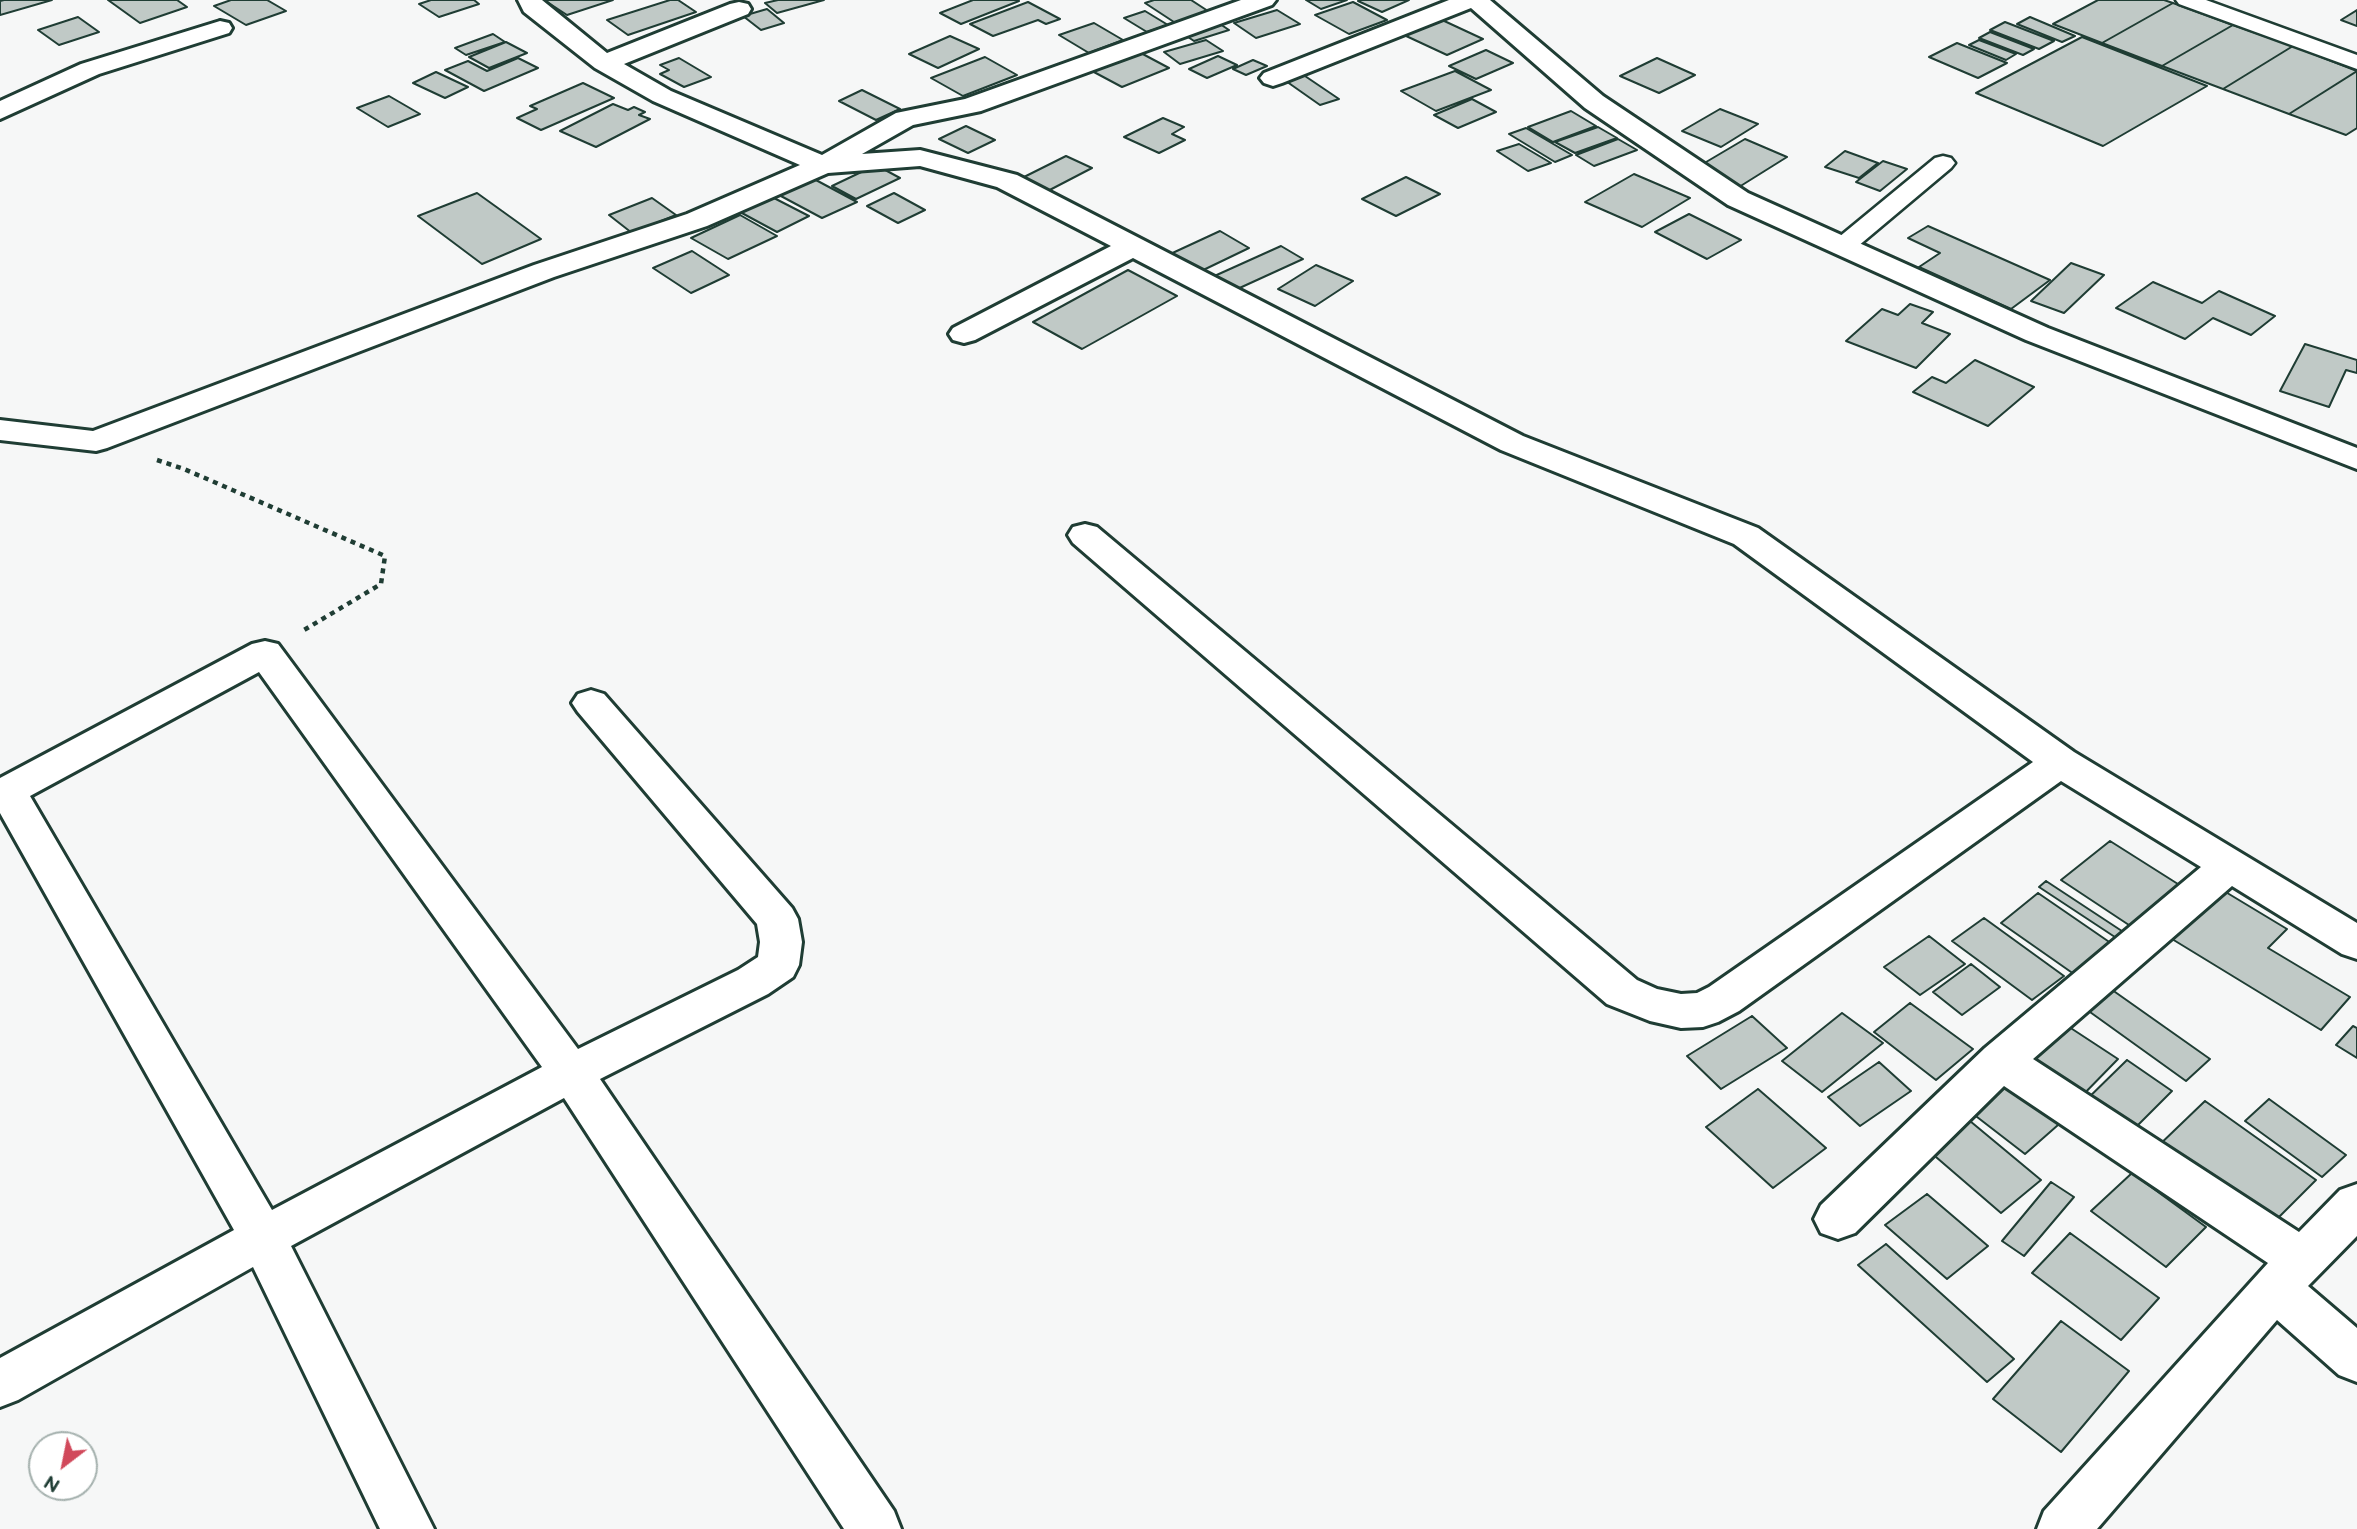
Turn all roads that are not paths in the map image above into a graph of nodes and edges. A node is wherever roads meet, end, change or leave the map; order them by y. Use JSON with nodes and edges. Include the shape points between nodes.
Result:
{"nodes":[{"id":1,"x":530,"y":0,"type":"edge"},
{"id":2,"x":1264,"y":0,"type":"edge"},
{"id":3,"x":1470,"y":0,"type":"edge"},
{"id":4,"x":1476,"y":0,"type":"edge"},
{"id":5,"x":2186,"y":0,"type":"edge"},
{"id":6,"x":739,"y":9,"type":"dead end"},
{"id":7,"x":220,"y":28,"type":"dead end"},
{"id":8,"x":2357,"y":62,"type":"edge"},
{"id":9,"x":604,"y":63,"type":"junction"},
{"id":10,"x":1273,"y":78,"type":"dead end"},
{"id":11,"x":0,"y":111,"type":"edge"},
{"id":12,"x":1943,"y":163,"type":"dead end"},
{"id":13,"x":823,"y":165,"type":"junction"},
{"id":14,"x":1133,"y":246,"type":"junction"},
{"id":15,"x":1842,"y":247,"type":"junction"},
{"id":16,"x":964,"y":334,"type":"dead end"},
{"id":17,"x":0,"y":430,"type":"edge"},
{"id":18,"x":2357,"y":459,"type":"edge"},
{"id":19,"x":1085,"y":535,"type":"dead end"},
{"id":20,"x":591,"y":704,"type":"dead end"},
{"id":21,"x":2060,"y":762,"type":"junction"},
{"id":22,"x":4,"y":793,"type":"edge"},
{"id":23,"x":2229,"y":866,"type":"junction"},
{"id":24,"x":2357,"y":943,"type":"edge"},
{"id":25,"x":2001,"y":1061,"type":"junction"},
{"id":26,"x":571,"y":1073,"type":"junction"},
{"id":27,"x":2357,"y":1204,"type":"edge"},
{"id":28,"x":1838,"y":1219,"type":"dead end"},
{"id":29,"x":263,"y":1238,"type":"junction"},
{"id":30,"x":2289,"y":1274,"type":"junction"},
{"id":31,"x":2357,"y":1359,"type":"edge"},
{"id":32,"x":0,"y":1384,"type":"edge"},
{"id":33,"x":408,"y":1529,"type":"edge"},
{"id":34,"x":875,"y":1529,"type":"edge"},
{"id":35,"x":2063,"y":1529,"type":"edge"}],
"edges":[{"from":1,"to":9,"type":"street"},
{"from":2,"to":13,"type":"street","via":[[972,105],[905,119]]},
{"from":3,"to":10,"type":"street"},
{"from":4,"to":15,"type":"street","via":[[1594,102],[1727,192]]},
{"from":5,"to":8,"type":"lane"},
{"from":6,"to":9,"type":"street"},
{"from":7,"to":11,"type":"street","via":[[90,69]]},
{"from":9,"to":13,"type":"street","via":[[662,96]]},
{"from":12,"to":15,"type":"lane"},
{"from":13,"to":14,"type":"street","via":[[920,158],[1007,181]]},
{"from":13,"to":17,"type":"street","via":[[697,220],[544,271],[96,440]]},
{"from":14,"to":16,"type":"street"},
{"from":14,"to":21,"type":"street","via":[[1512,443],[1746,536]]},
{"from":15,"to":18,"type":"street","via":[[2037,334]]},
{"from":19,"to":21,"type":"street","via":[[1622,992],[1650,1004],[1703,1010],[1724,999]]},
{"from":20,"to":26,"type":"street","via":[[777,919],[781,942],[778,965],[753,982]]},
{"from":21,"to":23,"type":"street"},
{"from":22,"to":26,"type":"street","via":[[265,653]]},
{"from":22,"to":29,"type":"street"},
{"from":23,"to":24,"type":"street"},
{"from":23,"to":25,"type":"street"},
{"from":25,"to":28,"type":"street"},
{"from":25,"to":30,"type":"street"},
{"from":26,"to":29,"type":"street"},
{"from":26,"to":34,"type":"street"},
{"from":27,"to":30,"type":"street"},
{"from":29,"to":32,"type":"street"},
{"from":29,"to":33,"type":"street"},
{"from":30,"to":31,"type":"street"},
{"from":30,"to":35,"type":"street"}]}
